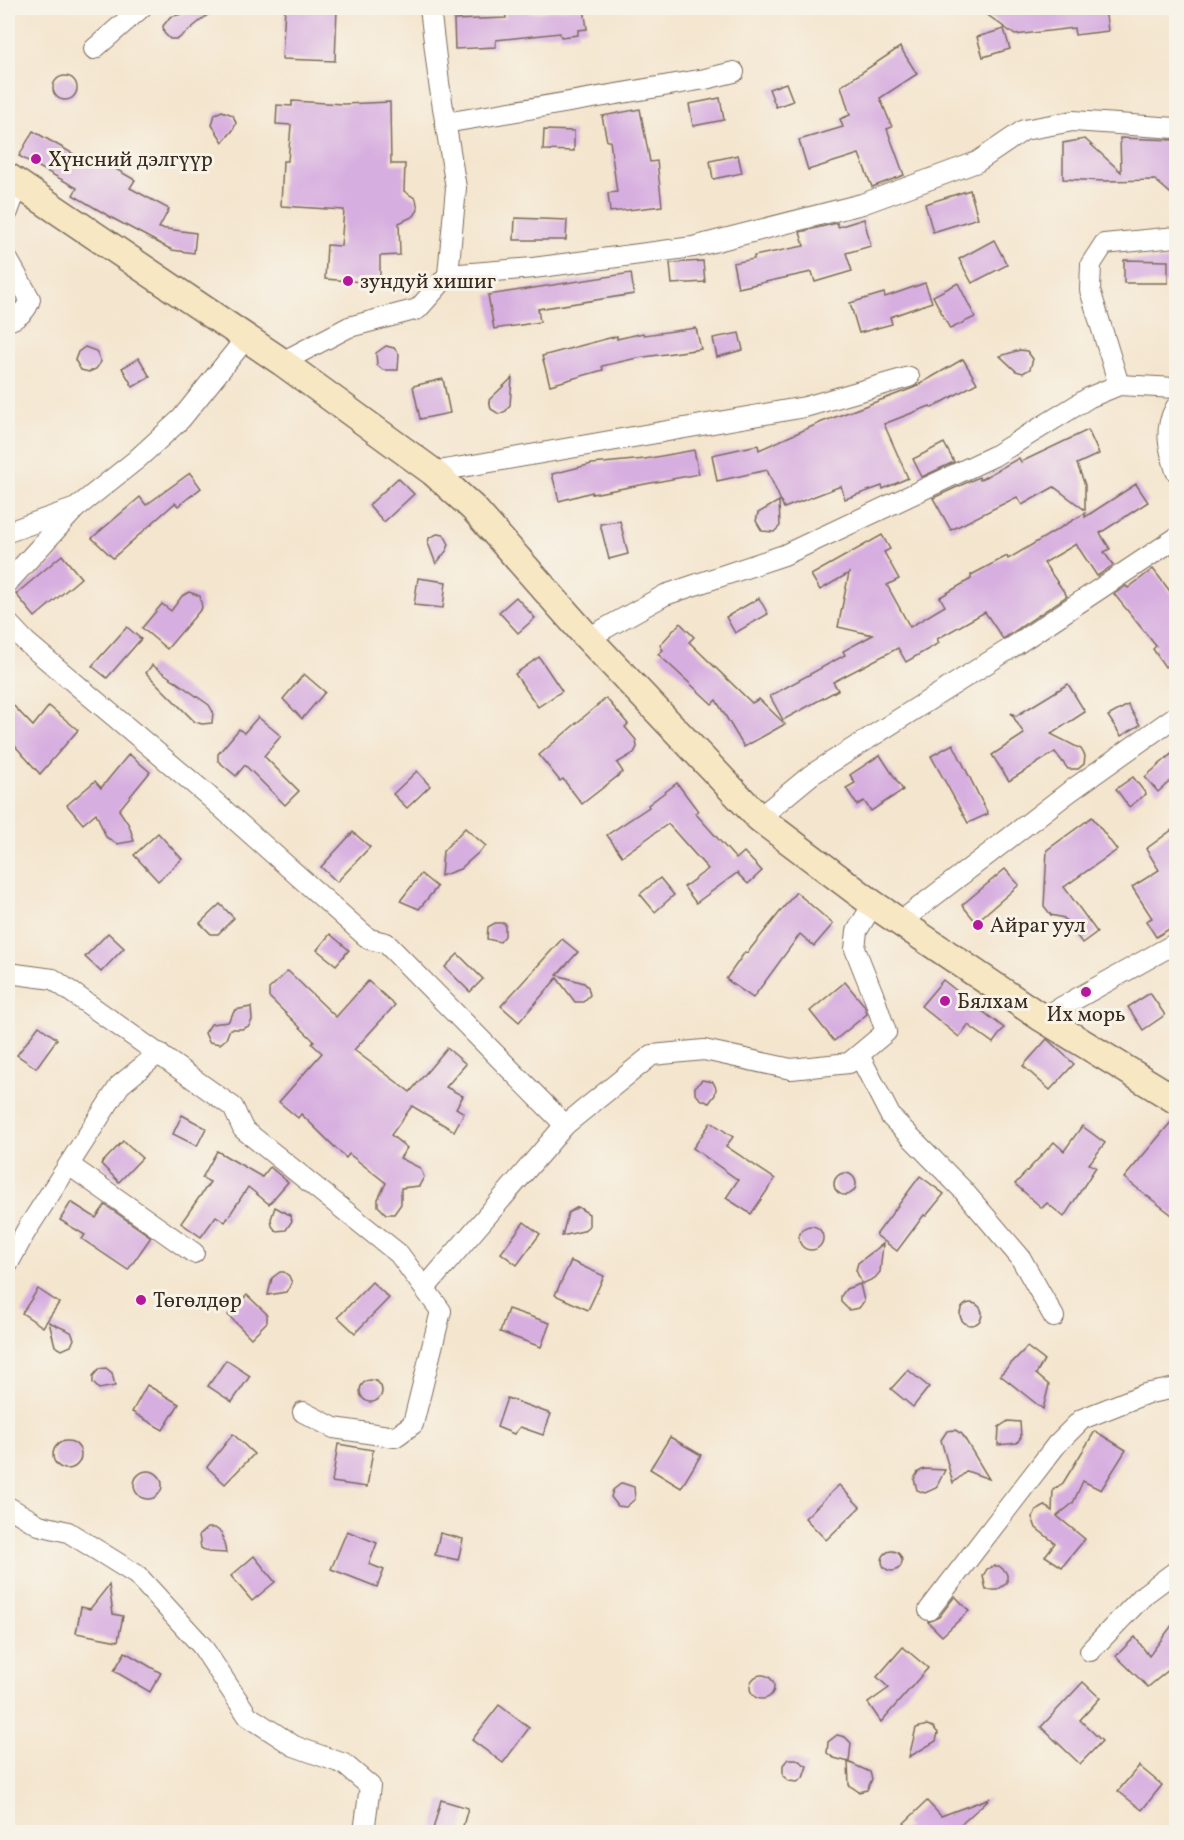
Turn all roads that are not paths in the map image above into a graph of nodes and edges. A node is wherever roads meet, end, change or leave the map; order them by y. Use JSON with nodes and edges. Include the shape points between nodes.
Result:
{"nodes":[{"id":1,"x":141,"y":8,"type":"edge"},
{"id":2,"x":430,"y":8,"type":"edge"},
{"id":3,"x":94,"y":49,"type":"dead end"},
{"id":4,"x":734,"y":72,"type":"dead end"},
{"id":5,"x":445,"y":123,"type":"junction"},
{"id":6,"x":1176,"y":128,"type":"edge"},
{"id":7,"x":13,"y":180,"type":"edge"},
{"id":8,"x":8,"y":212,"type":"edge"},
{"id":9,"x":1176,"y":237,"type":"edge"},
{"id":10,"x":8,"y":260,"type":"edge"},
{"id":11,"x":448,"y":274,"type":"junction"},
{"id":12,"x":8,"y":321,"type":"edge"},
{"id":13,"x":247,"y":338,"type":"junction"},
{"id":14,"x":282,"y":362,"type":"junction"},
{"id":15,"x":909,"y":377,"type":"dead end"},
{"id":16,"x":1119,"y":385,"type":"junction"},
{"id":17,"x":1176,"y":388,"type":"edge"},
{"id":18,"x":1176,"y":407,"type":"edge"},
{"id":19,"x":1176,"y":471,"type":"edge"},
{"id":20,"x":433,"y":472,"type":"junction"},
{"id":21,"x":76,"y":508,"type":"junction"},
{"id":22,"x":8,"y":532,"type":"edge"},
{"id":23,"x":1176,"y":538,"type":"edge"},
{"id":24,"x":8,"y":582,"type":"edge"},
{"id":25,"x":8,"y":623,"type":"edge"},
{"id":26,"x":588,"y":638,"type":"junction"},
{"id":27,"x":1176,"y":716,"type":"edge"},
{"id":28,"x":759,"y":818,"type":"junction"},
{"id":29,"x":873,"y":904,"type":"junction"},
{"id":30,"x":900,"y":922,"type":"junction"},
{"id":31,"x":1176,"y":942,"type":"edge"},
{"id":32,"x":8,"y":973,"type":"edge"},
{"id":33,"x":1042,"y":1018,"type":"junction"},
{"id":34,"x":159,"y":1053,"type":"junction"},
{"id":35,"x":859,"y":1055,"type":"junction"},
{"id":36,"x":1176,"y":1100,"type":"edge"},
{"id":37,"x":565,"y":1125,"type":"junction"},
{"id":38,"x":69,"y":1165,"type":"junction"},
{"id":39,"x":194,"y":1253,"type":"dead end"},
{"id":40,"x":8,"y":1264,"type":"edge"},
{"id":41,"x":424,"y":1288,"type":"junction"},
{"id":42,"x":1054,"y":1317,"type":"dead end"},
{"id":43,"x":1176,"y":1388,"type":"edge"},
{"id":44,"x":303,"y":1412,"type":"dead end"},
{"id":45,"x":8,"y":1507,"type":"edge"},
{"id":46,"x":1176,"y":1571,"type":"edge"},
{"id":47,"x":929,"y":1610,"type":"dead end"},
{"id":48,"x":1090,"y":1651,"type":"dead end"},
{"id":49,"x":364,"y":1833,"type":"edge"}],
"edges":[{"from":1,"to":3,"type":"street"},
{"from":2,"to":5,"type":"street"},
{"from":4,"to":5,"type":"street"},
{"from":5,"to":11,"type":"street","via":[[456,189]]},
{"from":6,"to":11,"type":"street","via":[[1073,121],[1024,130],[977,162],[862,204],[693,247],[533,268]]},
{"from":7,"to":8,"type":"street"},
{"from":7,"to":13,"type":"main road"},
{"from":9,"to":16,"type":"street","via":[[1104,244],[1091,264],[1090,290]]},
{"from":10,"to":12,"type":"street","via":[[30,299],[28,307]]},
{"from":11,"to":14,"type":"street","via":[[418,309],[349,327]]},
{"from":13,"to":14,"type":"main road"},
{"from":13,"to":21,"type":"street","via":[[181,419]]},
{"from":14,"to":20,"type":"main road"},
{"from":15,"to":20,"type":"street","via":[[805,407]]},
{"from":16,"to":17,"type":"street"},
{"from":16,"to":26,"type":"street","via":[[1090,397],[994,456],[784,555],[665,595]]},
{"from":18,"to":19,"type":"street","via":[[1167,440]]},
{"from":20,"to":26,"type":"main road","via":[[473,508]]},
{"from":21,"to":22,"type":"street"},
{"from":21,"to":24,"type":"street"},
{"from":23,"to":28,"type":"street","via":[[812,775]]},
{"from":25,"to":37,"type":"street","via":[[369,939],[386,943]]},
{"from":26,"to":28,"type":"main road"},
{"from":27,"to":30,"type":"street","via":[[1069,792]]},
{"from":28,"to":29,"type":"main road"},
{"from":29,"to":30,"type":"main road"},
{"from":29,"to":35,"type":"street","via":[[857,931],[855,949],[886,1032]]},
{"from":30,"to":33,"type":"main road"},
{"from":31,"to":33,"type":"street"},
{"from":32,"to":34,"type":"street","via":[[53,979]]},
{"from":33,"to":36,"type":"main road"},
{"from":34,"to":38,"type":"street","via":[[120,1085]]},
{"from":34,"to":41,"type":"street","via":[[232,1107],[243,1129],[399,1254]]},
{"from":35,"to":37,"type":"street","via":[[849,1063],[791,1069],[704,1050],[652,1055]]},
{"from":35,"to":42,"type":"street","via":[[891,1117],[962,1189],[1020,1257]]},
{"from":37,"to":41,"type":"street"},
{"from":38,"to":39,"type":"street"},
{"from":38,"to":40,"type":"street"},
{"from":41,"to":44,"type":"street","via":[[441,1311],[413,1424],[395,1437],[333,1428]]},
{"from":43,"to":47,"type":"street","via":[[1145,1394],[1082,1419],[1057,1444]]},
{"from":45,"to":49,"type":"street","via":[[39,1525],[68,1532],[137,1575],[202,1646],[248,1716],[294,1746],[344,1764],[370,1786]]},
{"from":46,"to":48,"type":"street","via":[[1144,1594]]}]}
